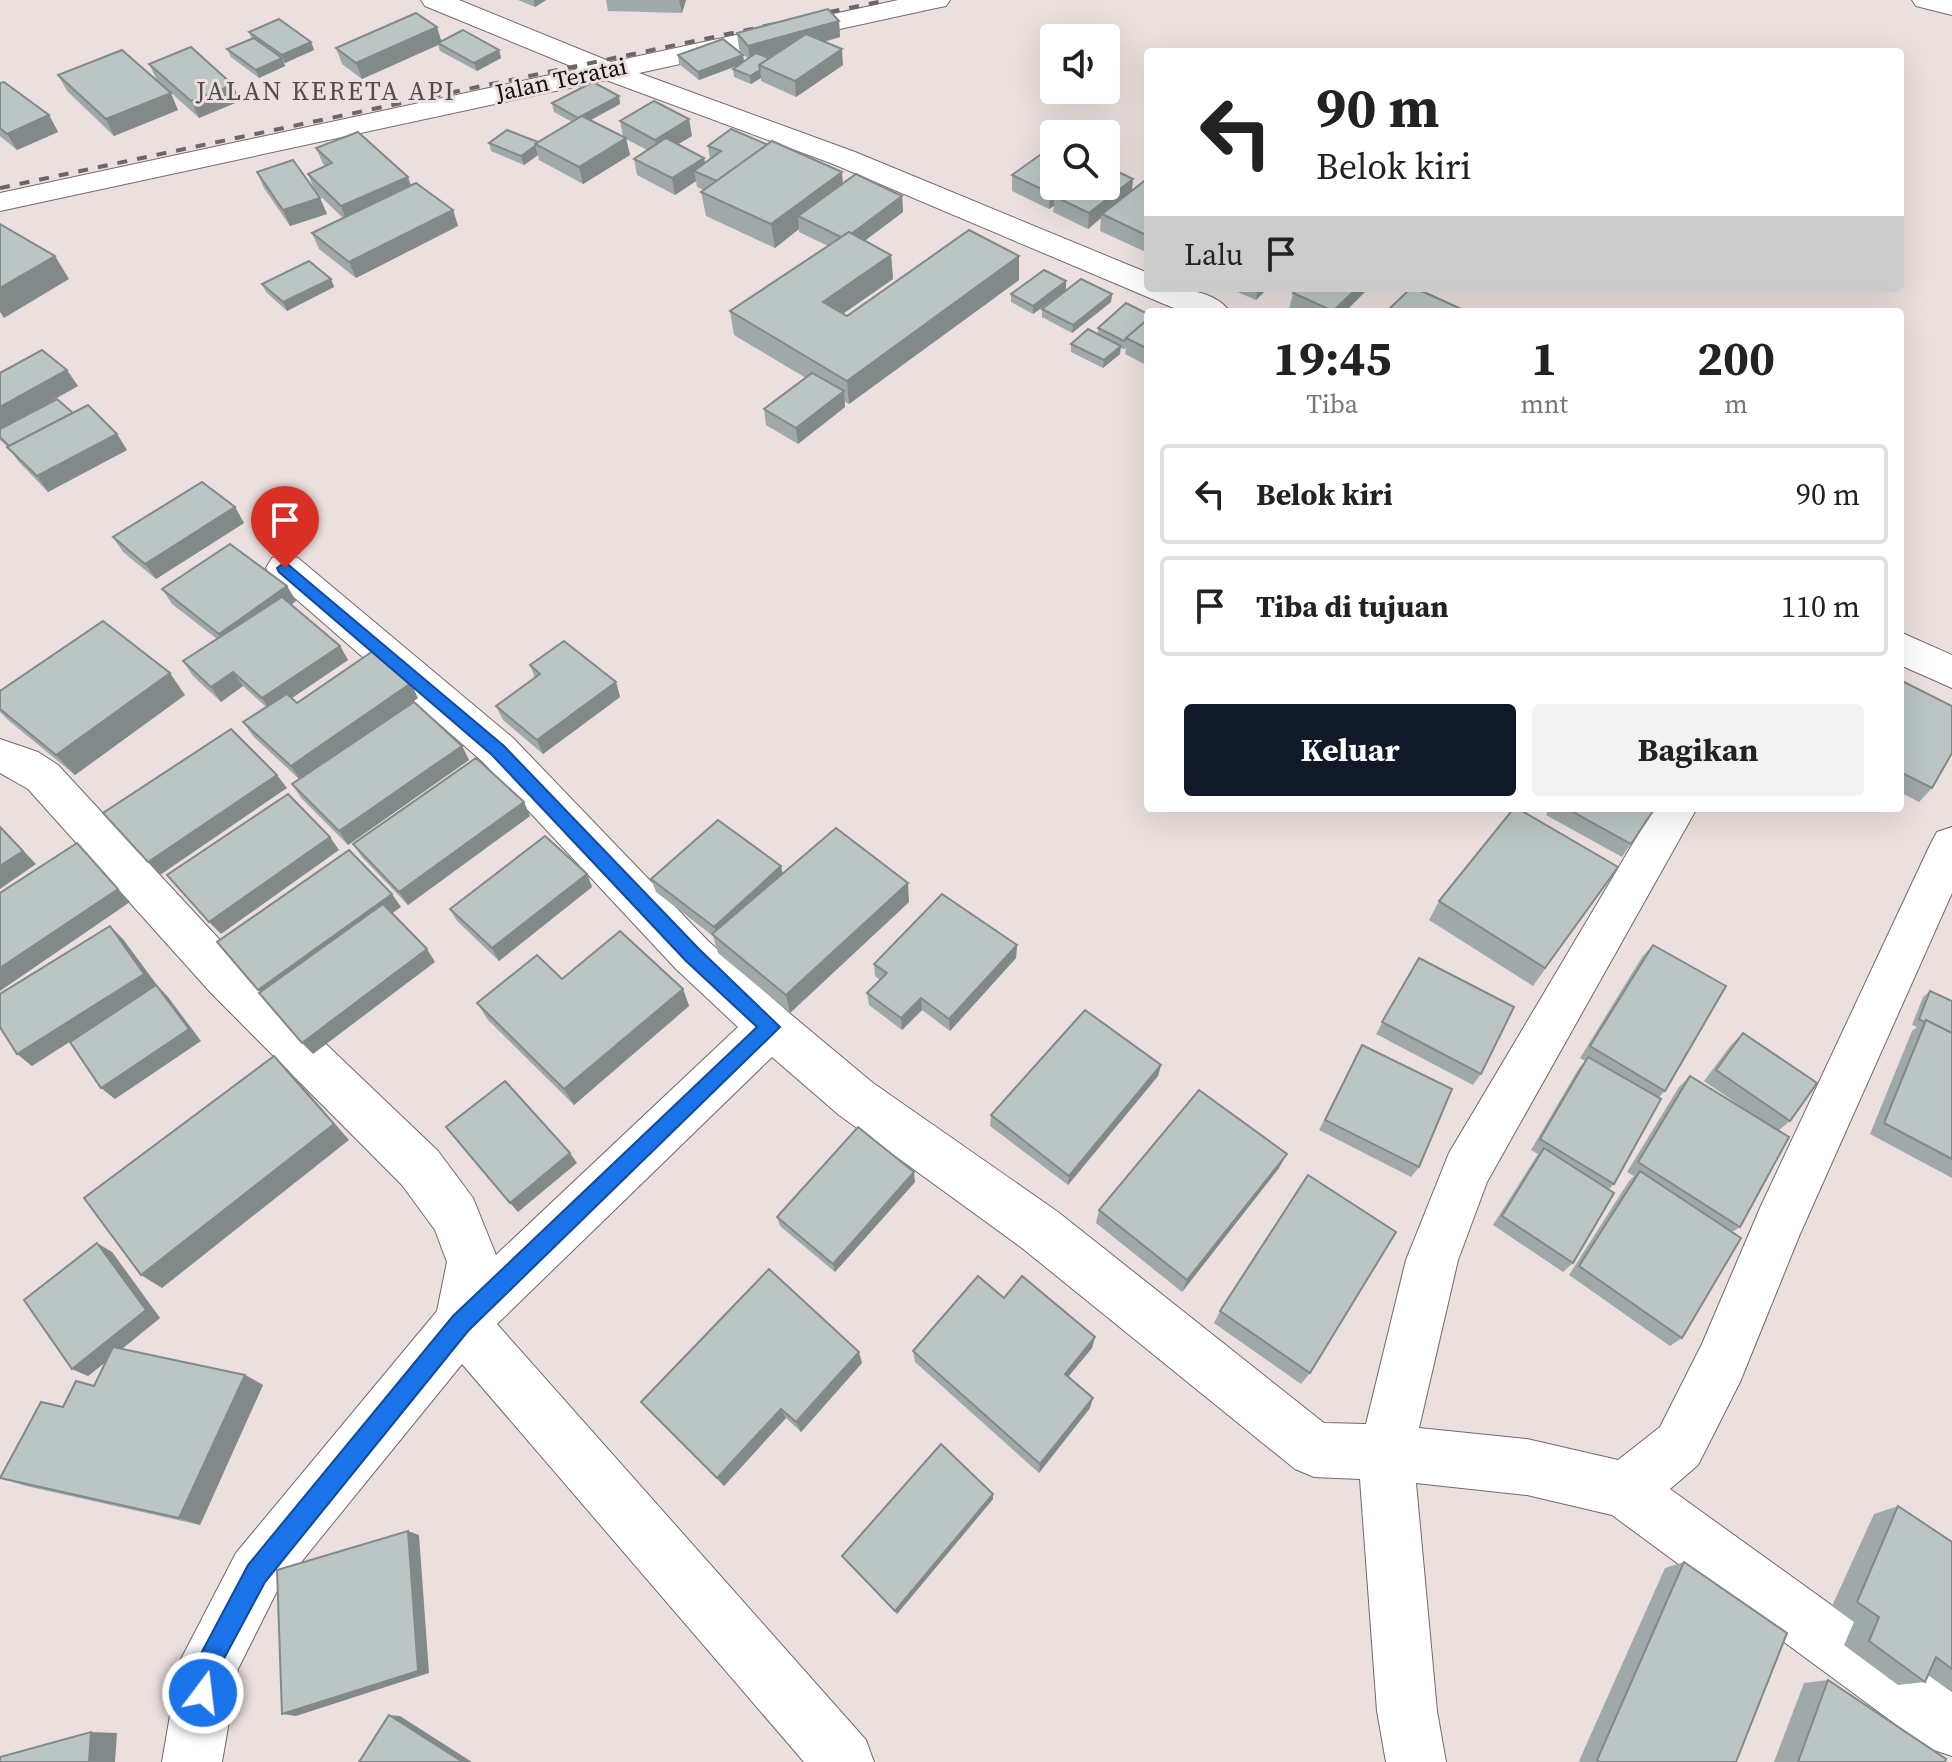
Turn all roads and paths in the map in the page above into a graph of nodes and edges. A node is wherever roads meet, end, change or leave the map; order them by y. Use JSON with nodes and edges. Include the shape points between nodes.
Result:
{"nodes":[{"id":1,"x":435,"y":0,"type":"edge"},
{"id":2,"x":936,"y":0,"type":"edge"},
{"id":3,"x":1926,"y":0,"type":"edge"},
{"id":4,"x":1952,"y":7,"type":"edge"},
{"id":5,"x":606,"y":70,"type":"junction"},
{"id":6,"x":0,"y":202,"type":"edge"},
{"id":7,"x":1144,"y":283,"type":"edge"},
{"id":8,"x":1165,"y":292,"type":"edge"},
{"id":9,"x":1203,"y":308,"type":"edge"},
{"id":10,"x":285,"y":568,"type":"dead end"},
{"id":11,"x":1904,"y":649,"type":"edge"},
{"id":12,"x":1952,"y":673,"type":"edge"},
{"id":13,"x":0,"y":756,"type":"edge"},
{"id":14,"x":1674,"y":812,"type":"edge"},
{"id":15,"x":1952,"y":845,"type":"edge"},
{"id":16,"x":771,"y":1027,"type":"junction"},
{"id":17,"x":461,"y":1323,"type":"junction"},
{"id":18,"x":1386,"y":1452,"type":"junction"},
{"id":19,"x":1625,"y":1490,"type":"junction"},
{"id":20,"x":1949,"y":1727,"type":"dead end"},
{"id":21,"x":192,"y":1762,"type":"edge"},
{"id":22,"x":844,"y":1762,"type":"edge"},
{"id":23,"x":1416,"y":1762,"type":"edge"}],
"edges":[{"from":1,"to":5,"type":"street"},
{"from":2,"to":5,"type":"street","name":"Jalan Teratai"},
{"from":3,"to":4,"type":"street"},
{"from":5,"to":6,"type":"street","name":"Jalan Teratai"},
{"from":5,"to":7,"type":"street","via":[[844,158]]},
{"from":8,"to":9,"type":"street"},
{"from":10,"to":16,"type":"street","via":[[498,750],[692,955]]},
{"from":11,"to":12,"type":"street"},
{"from":13,"to":17,"type":"street","via":[[43,777],[227,979],[420,1168],[455,1215],[473,1262]]},
{"from":14,"to":18,"type":"street","via":[[1467,1170],[1432,1260]]},
{"from":15,"to":19,"type":"street","via":[[1714,1377],[1679,1446]]},
{"from":16,"to":17,"type":"street"},
{"from":16,"to":18,"type":"street","via":[[856,1099],[1040,1230],[1314,1450]]},
{"from":17,"to":21,"type":"street","via":[[256,1573],[209,1663]]},
{"from":17,"to":22,"type":"street"},
{"from":18,"to":19,"type":"street","via":[[1527,1467]]},
{"from":18,"to":23,"type":"street","via":[[1407,1711]]},
{"from":19,"to":20,"type":"street"}]}
